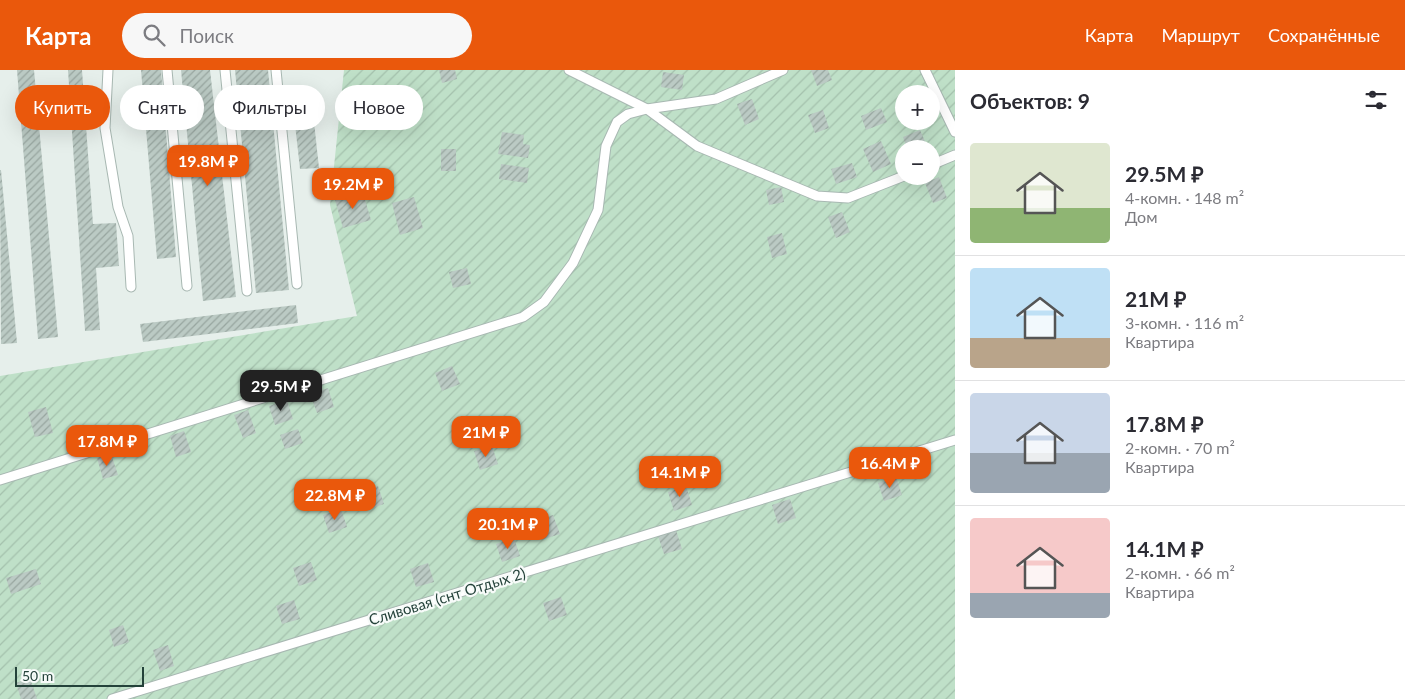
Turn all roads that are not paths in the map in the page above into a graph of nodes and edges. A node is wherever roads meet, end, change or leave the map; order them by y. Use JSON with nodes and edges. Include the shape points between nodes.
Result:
{"nodes":[{"id":1,"x":108,"y":70,"type":"edge"},
{"id":2,"x":167,"y":70,"type":"edge"},
{"id":3,"x":225,"y":70,"type":"edge"},
{"id":4,"x":276,"y":70,"type":"edge"},
{"id":5,"x":569,"y":70,"type":"edge"},
{"id":6,"x":783,"y":70,"type":"edge"},
{"id":7,"x":925,"y":70,"type":"edge"},
{"id":8,"x":647,"y":108,"type":"junction"},
{"id":9,"x":955,"y":132,"type":"edge"},
{"id":10,"x":955,"y":155,"type":"edge"},
{"id":11,"x":940,"y":161,"type":"edge"},
{"id":12,"x":895,"y":180,"type":"edge"},
{"id":13,"x":297,"y":284,"type":"dead end"},
{"id":14,"x":187,"y":286,"type":"dead end"},
{"id":15,"x":131,"y":287,"type":"dead end"},
{"id":16,"x":247,"y":291,"type":"dead end"},
{"id":17,"x":955,"y":440,"type":"edge"},
{"id":18,"x":0,"y":480,"type":"edge"},
{"id":19,"x":112,"y":699,"type":"edge"}],
"edges":[{"from":1,"to":15,"type":"lane","via":[[105,128],[118,207],[128,236]]},
{"from":2,"to":14,"type":"lane"},
{"from":3,"to":16,"type":"lane"},
{"from":4,"to":13,"type":"lane"},
{"from":5,"to":8,"type":"lane"},
{"from":6,"to":8,"type":"lane","via":[[716,99]]},
{"from":7,"to":9,"type":"lane"},
{"from":8,"to":12,"type":"lane","via":[[696,146],[817,196],[848,198]]},
{"from":8,"to":18,"type":"lane","via":[[628,114],[617,122],[606,146],[598,210],[573,263],[544,302],[523,317]]},
{"from":10,"to":11,"type":"lane"},
{"from":17,"to":19,"type":"lane","name":"Сливовая (снт Отдых 2)"}]}
